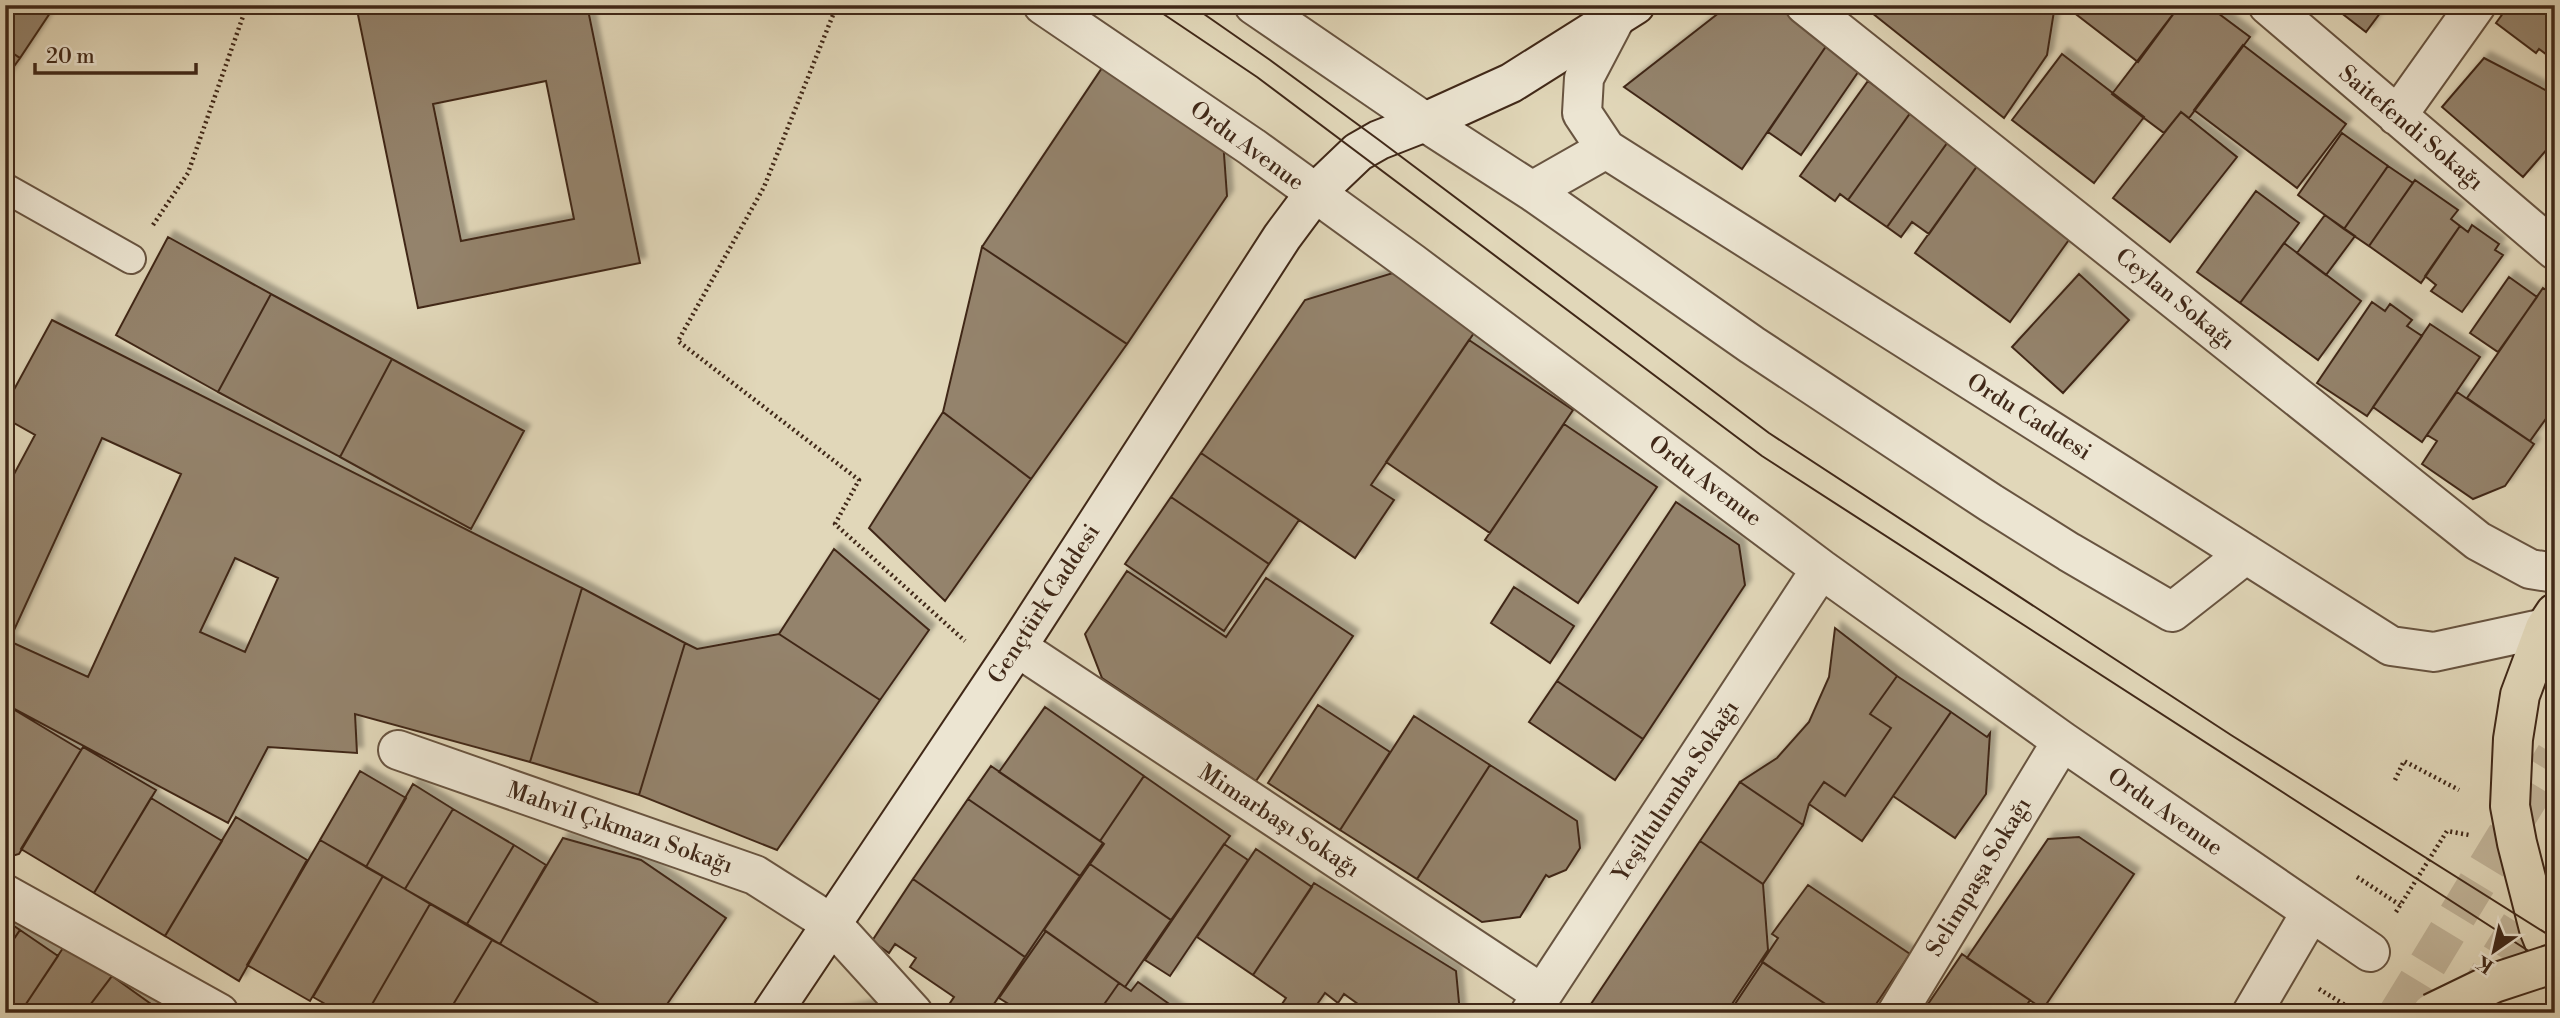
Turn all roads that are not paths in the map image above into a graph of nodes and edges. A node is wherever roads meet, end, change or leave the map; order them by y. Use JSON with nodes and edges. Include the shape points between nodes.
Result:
{"nodes":[{"id":1,"x":1043,"y":5,"type":"edge"},
{"id":2,"x":1254,"y":5,"type":"edge"},
{"id":3,"x":1805,"y":5,"type":"edge"},
{"id":4,"x":2268,"y":5,"type":"edge"},
{"id":5,"x":2476,"y":5,"type":"edge"},
{"id":6,"x":1625,"y":11,"type":"edge"},
{"id":7,"x":2397,"y":116,"type":"junction"},
{"id":8,"x":1425,"y":122,"type":"junction"},
{"id":9,"x":1606,"y":149,"type":"junction"},
{"id":10,"x":5,"y":188,"type":"edge"},
{"id":11,"x":1532,"y":191,"type":"junction"},
{"id":12,"x":1314,"y":194,"type":"junction"},
{"id":13,"x":2555,"y":250,"type":"edge"},
{"id":14,"x":131,"y":259,"type":"road end"},
{"id":15,"x":2246,"y":554,"type":"junction"},
{"id":16,"x":1821,"y":569,"type":"junction"},
{"id":17,"x":2555,"y":573,"type":"edge"},
{"id":18,"x":2550,"y":620,"type":"edge"},
{"id":19,"x":1008,"y":660,"type":"junction"},
{"id":20,"x":2062,"y":741,"type":"junction"},
{"id":21,"x":398,"y":750,"type":"dead end"},
{"id":22,"x":5,"y":894,"type":"edge"},
{"id":23,"x":2311,"y":912,"type":"junction"},
{"id":24,"x":832,"y":924,"type":"junction"},
{"id":25,"x":2370,"y":952,"type":"road end"},
{"id":26,"x":2555,"y":963,"type":"edge"},
{"id":27,"x":2555,"y":969,"type":"edge"},
{"id":28,"x":1536,"y":1003,"type":"edge"},
{"id":29,"x":219,"y":1013,"type":"edge"},
{"id":30,"x":772,"y":1013,"type":"edge"},
{"id":31,"x":913,"y":1013,"type":"edge"},
{"id":32,"x":1897,"y":1013,"type":"edge"},
{"id":33,"x":2252,"y":1013,"type":"edge"},
{"id":34,"x":2431,"y":1013,"type":"edge"}],
"edges":[{"from":1,"to":12,"type":"street","name":"Ordu Avenue"},
{"from":2,"to":8,"type":"street"},
{"from":3,"to":17,"type":"street","name":"Ceylan Sokağı","via":[[2479,541],[2530,569]]},
{"from":4,"to":7,"type":"street","name":"Saitefendi Sokağı"},
{"from":5,"to":7,"type":"street"},
{"from":6,"to":8,"type":"street","name":"Gençtürk Caddesi","via":[[1511,83]]},
{"from":6,"to":9,"type":"street","via":[[1584,78],[1582,113]]},
{"from":7,"to":13,"type":"street","name":"Saitefendi Sokağı"},
{"from":8,"to":11,"type":"street"},
{"from":8,"to":12,"type":"street","name":"Gençtürk Caddesi","via":[[1358,152]]},
{"from":9,"to":11,"type":"street"},
{"from":9,"to":15,"type":"street","name":"Ordu Caddesi"},
{"from":10,"to":14,"type":"lane"},
{"from":11,"to":15,"type":"street","via":[[1968,488],[2172,612]]},
{"from":12,"to":16,"type":"street","name":"Ordu Avenue"},
{"from":12,"to":19,"type":"street","name":"Gençtürk Caddesi"},
{"from":15,"to":18,"type":"street","name":"Ordu Caddesi","via":[[2391,646],[2434,652]]},
{"from":16,"to":20,"type":"street","name":"Ordu Avenue"},
{"from":16,"to":28,"type":"street","name":"Yeşiltulumba Sokağı"},
{"from":18,"to":27,"type":"main road","via":[[2520,695],[2512,739],[2510,806],[2539,929]]},
{"from":19,"to":24,"type":"street","name":"Gençtürk Caddesi"},
{"from":19,"to":28,"type":"street","name":"Mimarbaşı Sokağı"},
{"from":20,"to":23,"type":"street","name":"Ordu Avenue"},
{"from":20,"to":32,"type":"street","name":"Selimpaşa Sokağı"},
{"from":21,"to":24,"type":"street","name":"Mahvil Çıkmazı Sokağı","via":[[755,875]]},
{"from":22,"to":29,"type":"street"},
{"from":23,"to":25,"type":"street","name":"Ordu Avenue"},
{"from":23,"to":33,"type":"street"},
{"from":24,"to":30,"type":"street","name":"Gençtürk Caddesi"},
{"from":24,"to":31,"type":"street","name":"Mahvil Çıkmazı Sokağı"},
{"from":26,"to":34,"type":"main road","bridge":true,"via":[[2494,983]]}]}
